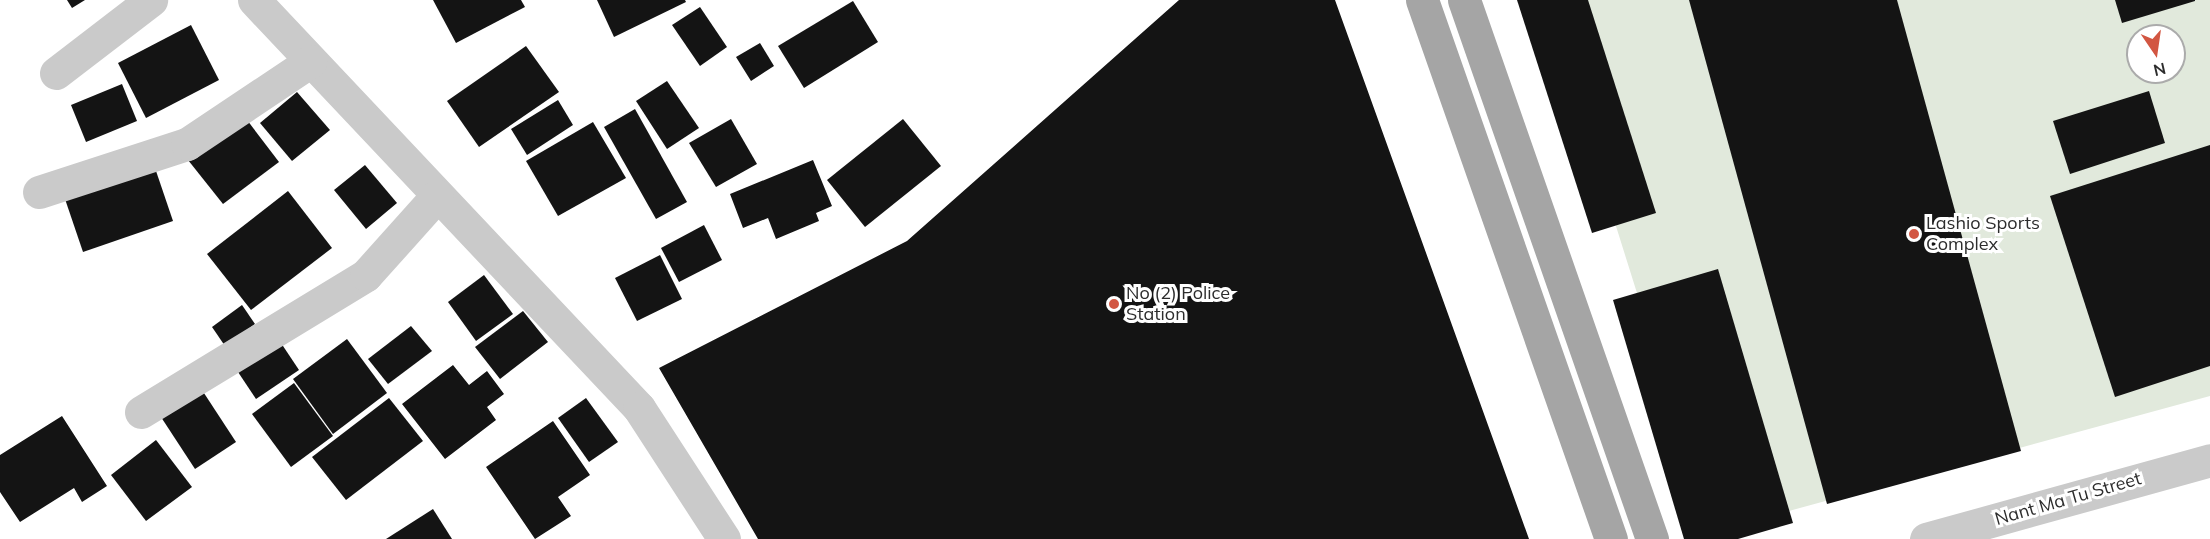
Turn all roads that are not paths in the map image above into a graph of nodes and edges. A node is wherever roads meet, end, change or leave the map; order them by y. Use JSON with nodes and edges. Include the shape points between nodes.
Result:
{"nodes":[{"id":1,"x":151,"y":0,"type":"edge"},
{"id":2,"x":254,"y":0,"type":"edge"},
{"id":3,"x":1422,"y":0,"type":"edge"},
{"id":4,"x":1464,"y":0,"type":"edge"},
{"id":5,"x":311,"y":61,"type":"junction"},
{"id":6,"x":56,"y":73,"type":"dead end"},
{"id":7,"x":39,"y":192,"type":"dead end"},
{"id":8,"x":437,"y":196,"type":"junction"},
{"id":9,"x":141,"y":412,"type":"dead end"},
{"id":10,"x":2210,"y":459,"type":"edge"},
{"id":11,"x":724,"y":539,"type":"edge"},
{"id":12,"x":1611,"y":539,"type":"edge"},
{"id":13,"x":1652,"y":539,"type":"edge"},
{"id":14,"x":1926,"y":539,"type":"edge"}],
"edges":[{"from":1,"to":6,"type":"street"},
{"from":2,"to":5,"type":"street"},
{"from":3,"to":12,"type":"main road"},
{"from":4,"to":13,"type":"main road"},
{"from":5,"to":7,"type":"street","via":[[187,144]]},
{"from":5,"to":8,"type":"street"},
{"from":8,"to":9,"type":"street","via":[[366,275]]},
{"from":8,"to":11,"type":"street","via":[[639,408]]},
{"from":10,"to":14,"type":"street","name":"Nant Ma Tu Street"}]}
